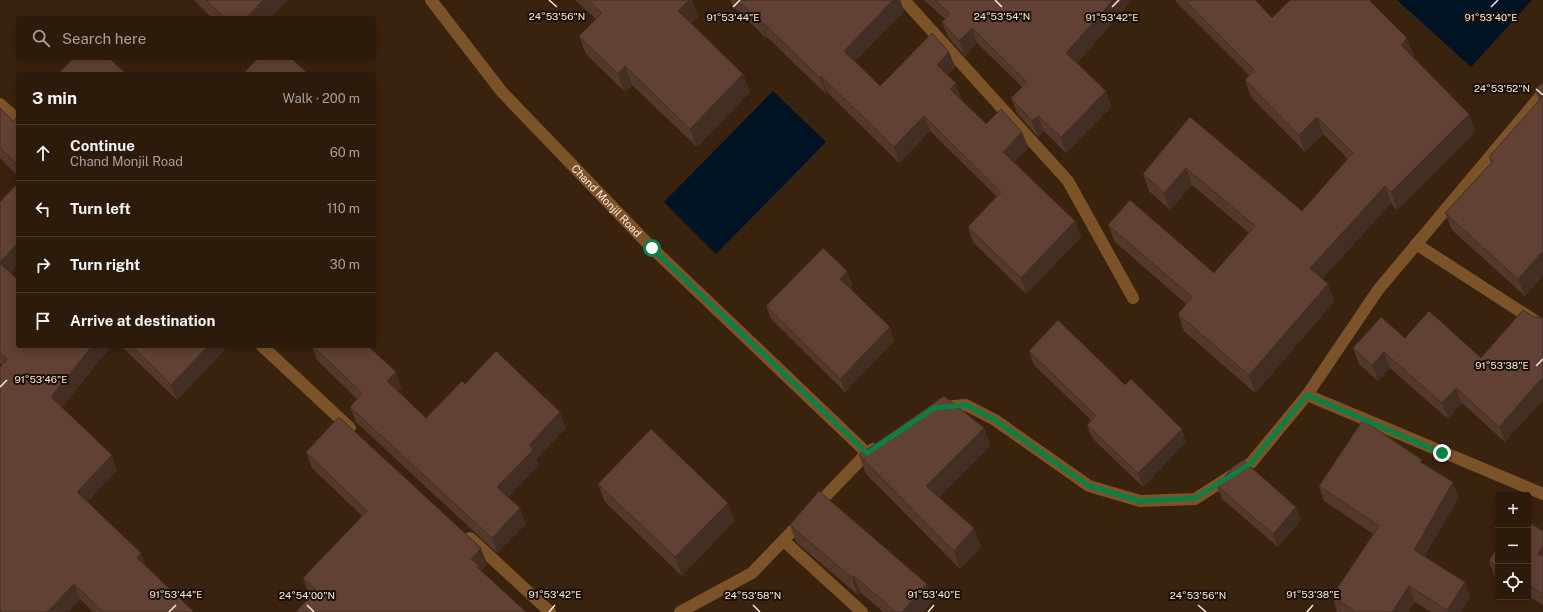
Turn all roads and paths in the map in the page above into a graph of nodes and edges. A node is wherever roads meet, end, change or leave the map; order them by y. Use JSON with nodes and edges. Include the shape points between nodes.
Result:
{"nodes":[{"id":1,"x":431,"y":0,"type":"edge"},
{"id":2,"x":904,"y":0,"type":"edge"},
{"id":3,"x":1543,"y":93,"type":"edge"},
{"id":4,"x":0,"y":104,"type":"edge"},
{"id":5,"x":16,"y":118,"type":"edge"},
{"id":6,"x":1416,"y":244,"type":"junction"},
{"id":7,"x":1133,"y":298,"type":"dead end"},
{"id":8,"x":1543,"y":326,"type":"edge"},
{"id":9,"x":264,"y":348,"type":"edge"},
{"id":10,"x":1307,"y":395,"type":"junction"},
{"id":11,"x":928,"y":412,"type":"edge"},
{"id":12,"x":360,"y":437,"type":"edge"},
{"id":13,"x":885,"y":441,"type":"edge"},
{"id":14,"x":867,"y":453,"type":"junction"},
{"id":15,"x":1543,"y":494,"type":"edge"},
{"id":16,"x":464,"y":532,"type":"edge"},
{"id":17,"x":784,"y":541,"type":"junction"},
{"id":18,"x":550,"y":612,"type":"edge"},
{"id":19,"x":680,"y":612,"type":"edge"},
{"id":20,"x":862,"y":612,"type":"edge"}],
"edges":[{"from":1,"to":14,"type":"street","name":"Chand Monjil Road","via":[[502,92],[652,248]]},
{"from":2,"to":7,"type":"street","via":[[1068,181]]},
{"from":3,"to":6,"type":"street"},
{"from":4,"to":5,"type":"street"},
{"from":6,"to":8,"type":"street"},
{"from":6,"to":10,"type":"street","via":[[1378,290]]},
{"from":9,"to":12,"type":"street"},
{"from":10,"to":11,"type":"street","via":[[1251,463],[1195,498],[1187,499],[1140,501],[1089,486],[995,420],[966,405],[934,408]]},
{"from":10,"to":15,"type":"street"},
{"from":13,"to":14,"type":"street"},
{"from":14,"to":17,"type":"street"},
{"from":16,"to":18,"type":"street"},
{"from":17,"to":19,"type":"street","via":[[752,573]]},
{"from":17,"to":20,"type":"street"}]}
